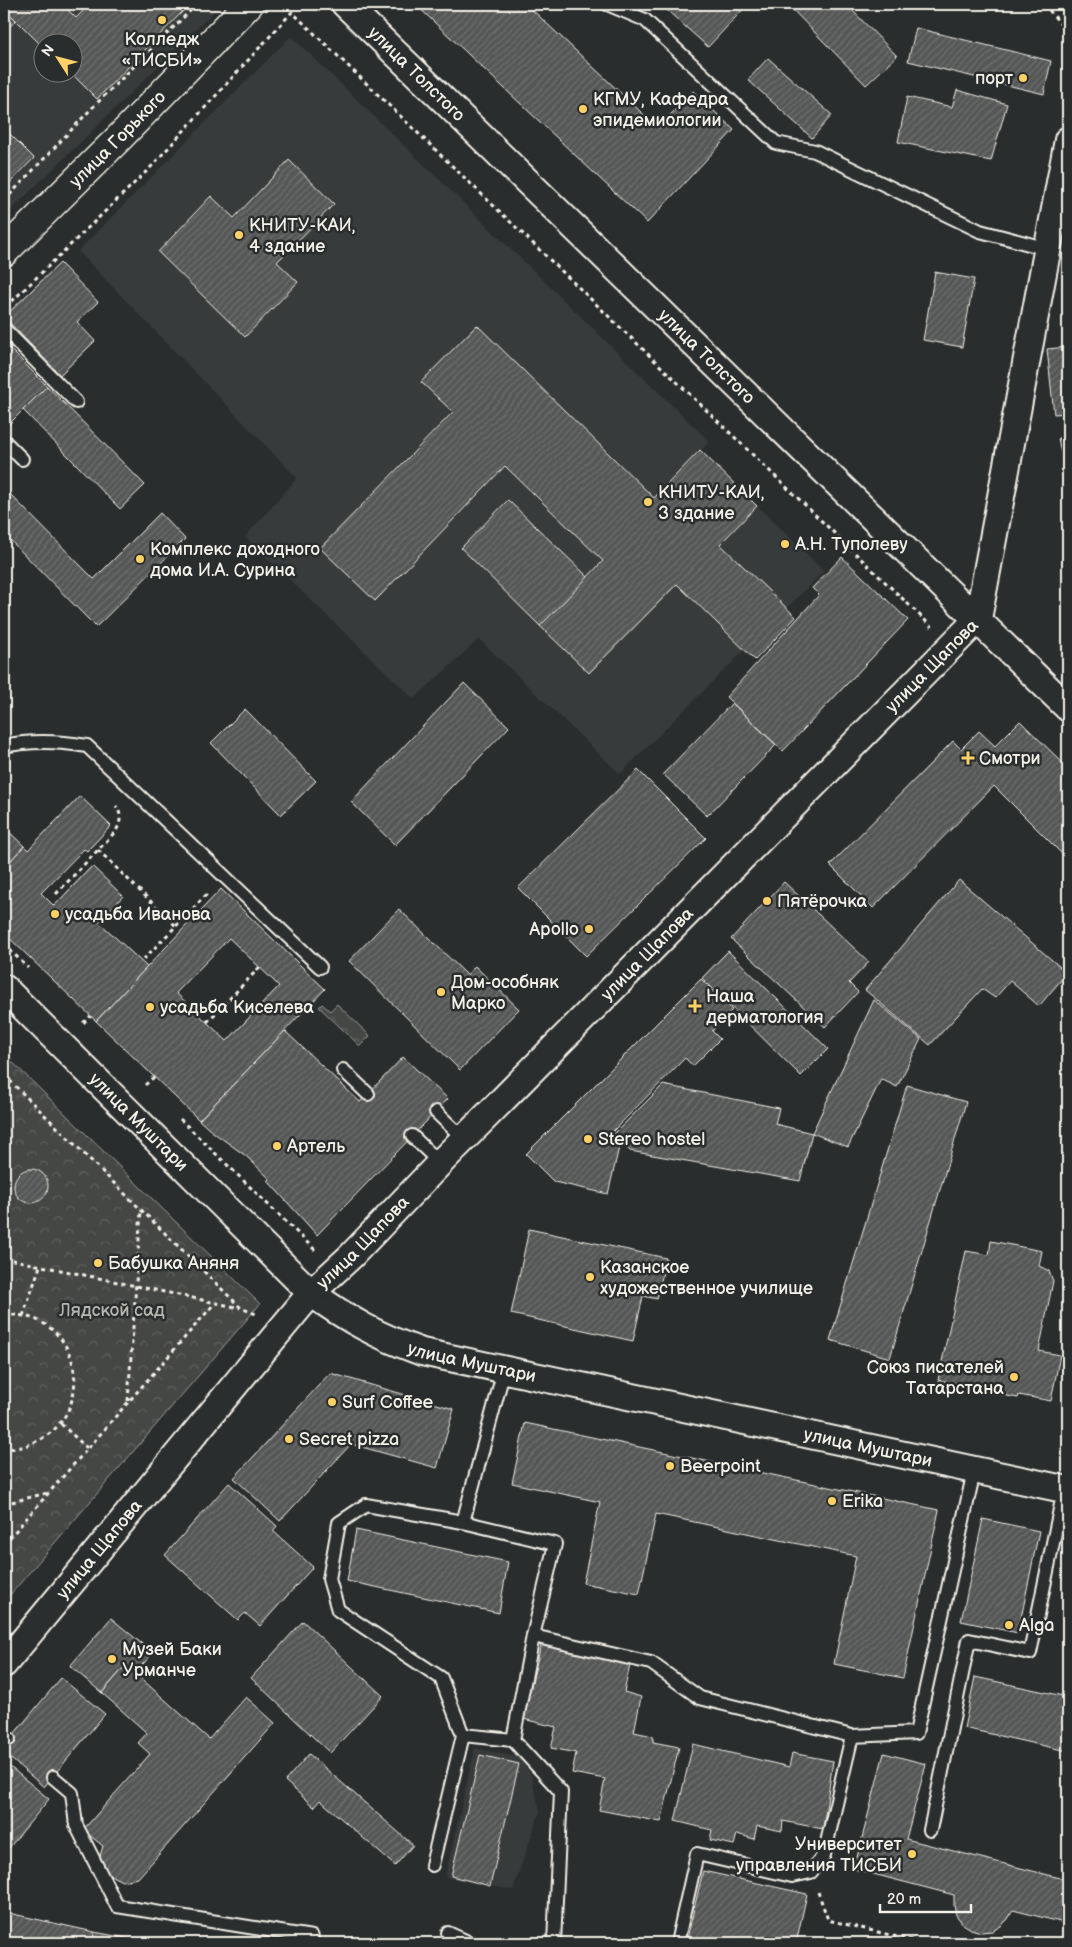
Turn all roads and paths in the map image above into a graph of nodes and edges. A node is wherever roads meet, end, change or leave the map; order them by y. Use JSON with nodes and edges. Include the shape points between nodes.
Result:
{"nodes":[{"id":1,"x":197,"y":4,"type":"edge"},
{"id":2,"x":249,"y":4,"type":"edge"},
{"id":3,"x":345,"y":4,"type":"edge"},
{"id":4,"x":607,"y":4,"type":"edge"},
{"id":5,"x":1044,"y":4,"type":"edge"},
{"id":6,"x":1068,"y":33,"type":"edge"},
{"id":7,"x":1068,"y":140,"type":"edge"},
{"id":8,"x":4,"y":201,"type":"edge"},
{"id":9,"x":1048,"y":249,"type":"junction"},
{"id":10,"x":4,"y":252,"type":"edge"},
{"id":11,"x":4,"y":310,"type":"edge"},
{"id":12,"x":4,"y":329,"type":"edge"},
{"id":13,"x":76,"y":402,"type":"dead end"},
{"id":14,"x":4,"y":441,"type":"edge"},
{"id":15,"x":22,"y":459,"type":"dead end"},
{"id":16,"x":978,"y":619,"type":"junction"},
{"id":17,"x":934,"y":629,"type":"dead end"},
{"id":18,"x":1068,"y":708,"type":"edge"},
{"id":19,"x":4,"y":746,"type":"edge"},
{"id":20,"x":111,"y":802,"type":"dead end"},
{"id":21,"x":98,"y":850,"type":"junction"},
{"id":22,"x":224,"y":876,"type":"junction"},
{"id":23,"x":56,"y":894,"type":"dead end"},
{"id":24,"x":176,"y":926,"type":"junction"},
{"id":25,"x":4,"y":944,"type":"edge"},
{"id":26,"x":141,"y":962,"type":"dead end"},
{"id":27,"x":260,"y":967,"type":"dead end"},
{"id":28,"x":320,"y":968,"type":"dead end"},
{"id":29,"x":30,"y":970,"type":"dead end"},
{"id":30,"x":4,"y":988,"type":"edge"},
{"id":31,"x":76,"y":1016,"type":"dead end"},
{"id":32,"x":90,"y":1016,"type":"dead end"},
{"id":33,"x":207,"y":1022,"type":"dead end"},
{"id":34,"x":342,"y":1070,"type":"dead end"},
{"id":35,"x":4,"y":1075,"type":"edge"},
{"id":36,"x":154,"y":1077,"type":"dead end"},
{"id":37,"x":138,"y":1078,"type":"dead end"},
{"id":38,"x":368,"y":1094,"type":"dead end"},
{"id":39,"x":436,"y":1112,"type":"dead end"},
{"id":40,"x":174,"y":1113,"type":"dead end"},
{"id":41,"x":412,"y":1136,"type":"dead end"},
{"id":42,"x":464,"y":1139,"type":"junction"},
{"id":43,"x":440,"y":1163,"type":"junction"},
{"id":44,"x":141,"y":1210,"type":"junction"},
{"id":45,"x":316,"y":1250,"type":"dead end"},
{"id":46,"x":4,"y":1258,"type":"edge"},
{"id":47,"x":40,"y":1266,"type":"junction"},
{"id":48,"x":136,"y":1286,"type":"junction"},
{"id":49,"x":311,"y":1293,"type":"junction"},
{"id":50,"x":215,"y":1303,"type":"junction"},
{"id":51,"x":241,"y":1308,"type":"junction"},
{"id":52,"x":4,"y":1314,"type":"edge"},
{"id":53,"x":258,"y":1315,"type":"dead end"},
{"id":54,"x":23,"y":1316,"type":"junction"},
{"id":55,"x":504,"y":1370,"type":"junction"},
{"id":56,"x":128,"y":1402,"type":"junction"},
{"id":57,"x":61,"y":1424,"type":"junction"},
{"id":58,"x":4,"y":1448,"type":"edge"},
{"id":59,"x":87,"y":1448,"type":"junction"},
{"id":60,"x":974,"y":1471,"type":"junction"},
{"id":61,"x":1066,"y":1490,"type":"edge"},
{"id":62,"x":48,"y":1493,"type":"junction"},
{"id":63,"x":4,"y":1504,"type":"edge"},
{"id":64,"x":463,"y":1522,"type":"junction"},
{"id":65,"x":4,"y":1544,"type":"edge"},
{"id":66,"x":533,"y":1636,"type":"junction"},
{"id":67,"x":4,"y":1664,"type":"edge"},
{"id":68,"x":463,"y":1735,"type":"junction"},
{"id":69,"x":852,"y":1736,"type":"junction"},
{"id":70,"x":513,"y":1740,"type":"junction"},
{"id":71,"x":53,"y":1776,"type":"dead end"},
{"id":72,"x":930,"y":1830,"type":"dead end"},
{"id":73,"x":432,"y":1865,"type":"dead end"},
{"id":74,"x":811,"y":1872,"type":"junction"},
{"id":75,"x":448,"y":1933,"type":"dead end"},
{"id":76,"x":310,"y":1943,"type":"edge"},
{"id":77,"x":470,"y":1943,"type":"edge"},
{"id":78,"x":554,"y":1943,"type":"edge"},
{"id":79,"x":677,"y":1943,"type":"edge"},
{"id":80,"x":923,"y":1943,"type":"edge"}],
"edges":[{"from":1,"to":8,"type":"path"},
{"from":2,"to":10,"type":"main road","name":"улица Горького"},
{"from":3,"to":16,"type":"street","name":"улица Толстого"},
{"from":4,"to":9,"type":"lane","via":[[646,20],[776,143],[816,151],[980,231]]},
{"from":5,"to":6,"type":"path"},
{"from":7,"to":9,"type":"street","name":"улица Щапова"},
{"from":9,"to":16,"type":"street","name":"улица Щапова"},
{"from":11,"to":17,"type":"path","via":[[150,168],[292,12]]},
{"from":12,"to":13,"type":"lane"},
{"from":14,"to":15,"type":"lane"},
{"from":16,"to":18,"type":"street","name":"улица Толстого"},
{"from":16,"to":42,"type":"street","name":"улица Щапова"},
{"from":19,"to":22,"type":"lane","via":[[47,741],[87,746]]},
{"from":20,"to":21,"type":"path","via":[[118,808],[120,823]]},
{"from":21,"to":23,"type":"path"},
{"from":21,"to":24,"type":"path"},
{"from":22,"to":24,"type":"path"},
{"from":22,"to":28,"type":"lane"},
{"from":24,"to":26,"type":"path"},
{"from":25,"to":29,"type":"path"},
{"from":27,"to":33,"type":"path"},
{"from":30,"to":49,"type":"street","name":"улица Муштари"},
{"from":31,"to":32,"type":"path","via":[[83,1023]]},
{"from":34,"to":38,"type":"lane"},
{"from":35,"to":44,"type":"path"},
{"from":36,"to":37,"type":"path","via":[[145,1085]]},
{"from":39,"to":42,"type":"lane"},
{"from":40,"to":45,"type":"path"},
{"from":41,"to":43,"type":"lane"},
{"from":42,"to":43,"type":"street","name":"улица Щапова"},
{"from":43,"to":49,"type":"street","name":"улица Щапова"},
{"from":44,"to":48,"type":"path"},
{"from":44,"to":51,"type":"path"},
{"from":46,"to":47,"type":"path"},
{"from":47,"to":48,"type":"path"},
{"from":47,"to":54,"type":"path"},
{"from":48,"to":50,"type":"path"},
{"from":48,"to":56,"type":"path"},
{"from":49,"to":55,"type":"street","name":"улица Муштари","via":[[368,1331],[396,1343]]},
{"from":49,"to":67,"type":"street","name":"улица Щапова"},
{"from":50,"to":51,"type":"path"},
{"from":50,"to":56,"type":"path"},
{"from":51,"to":53,"type":"path"},
{"from":52,"to":54,"type":"path"},
{"from":54,"to":57,"type":"path","via":[[41,1322],[57,1334],[75,1369],[76,1388],[71,1407]]},
{"from":55,"to":60,"type":"street","name":"улица Муштари"},
{"from":55,"to":64,"type":"lane"},
{"from":56,"to":59,"type":"path"},
{"from":57,"to":58,"type":"path","via":[[46,1438],[27,1446]]},
{"from":57,"to":59,"type":"path"},
{"from":59,"to":62,"type":"path"},
{"from":60,"to":61,"type":"street","name":"улица Муштари"},
{"from":60,"to":69,"type":"lane","via":[[916,1734]]},
{"from":61,"to":72,"type":"lane","via":[[1030,1653],[969,1640]]},
{"from":62,"to":63,"type":"path"},
{"from":62,"to":65,"type":"path"},
{"from":64,"to":66,"type":"lane","via":[[555,1544]]},
{"from":64,"to":68,"type":"lane","via":[[366,1505],[339,1523],[328,1579],[338,1610],[441,1678]]},
{"from":66,"to":69,"type":"lane","via":[[651,1663],[700,1698]]},
{"from":66,"to":70,"type":"lane"},
{"from":68,"to":70,"type":"lane"},
{"from":68,"to":73,"type":"lane"},
{"from":69,"to":74,"type":"lane","via":[[824,1855]]},
{"from":70,"to":78,"type":"lane","via":[[561,1792]]},
{"from":71,"to":76,"type":"lane","via":[[72,1793],[76,1825],[117,1906],[312,1937]]},
{"from":74,"to":79,"type":"lane","via":[[792,1876],[696,1854]]},
{"from":74,"to":80,"type":"path","via":[[828,1920]]},
{"from":75,"to":77,"type":"lane"}]}
